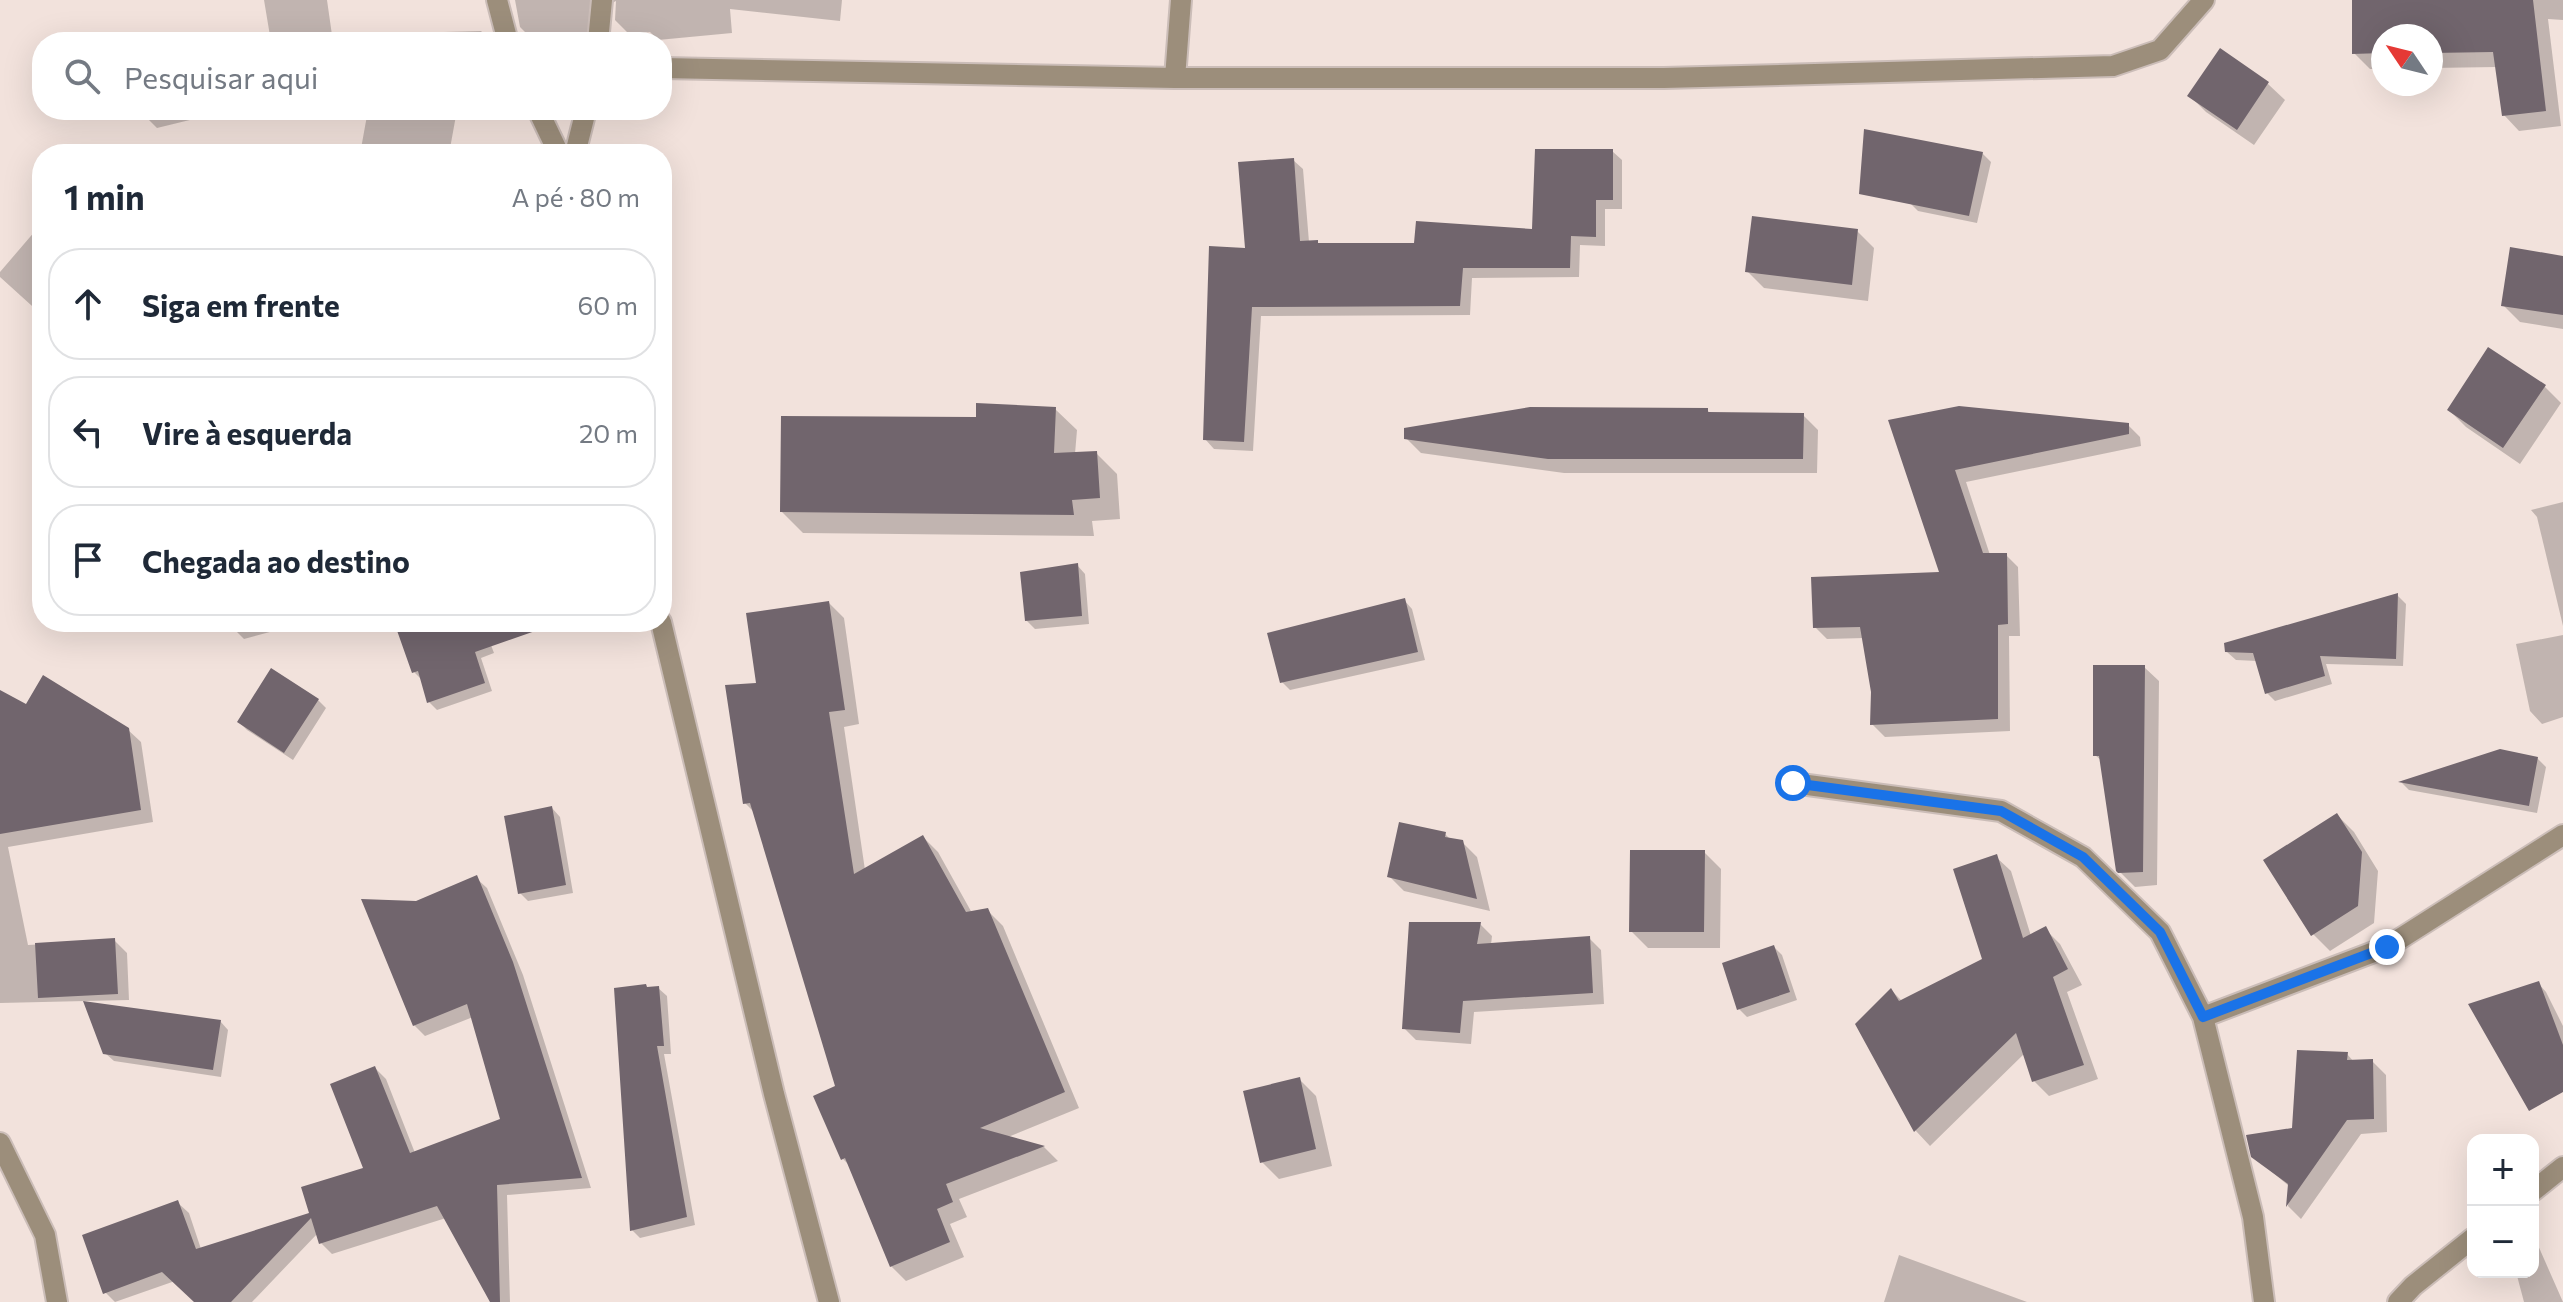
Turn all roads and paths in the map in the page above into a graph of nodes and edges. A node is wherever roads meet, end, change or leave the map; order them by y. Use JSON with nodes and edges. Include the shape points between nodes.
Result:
{"nodes":[{"id":1,"x":497,"y":0,"type":"edge"},
{"id":2,"x":602,"y":0,"type":"edge"},
{"id":3,"x":1181,"y":0,"type":"edge"},
{"id":4,"x":2204,"y":0,"type":"edge"},
{"id":5,"x":505,"y":32,"type":"edge"},
{"id":6,"x":599,"y":32,"type":"edge"},
{"id":7,"x":672,"y":68,"type":"edge"},
{"id":8,"x":1175,"y":78,"type":"junction"},
{"id":9,"x":543,"y":120,"type":"edge"},
{"id":10,"x":584,"y":120,"type":"edge"},
{"id":11,"x":554,"y":144,"type":"edge"},
{"id":12,"x":578,"y":144,"type":"edge"},
{"id":13,"x":663,"y":632,"type":"edge"},
{"id":14,"x":1793,"y":783,"type":"dead end"},
{"id":15,"x":2563,"y":835,"type":"edge"},
{"id":16,"x":2203,"y":1017,"type":"junction"},
{"id":17,"x":0,"y":1143,"type":"edge"},
{"id":18,"x":2563,"y":1167,"type":"edge"},
{"id":19,"x":2539,"y":1186,"type":"edge"},
{"id":20,"x":2467,"y":1243,"type":"edge"},
{"id":21,"x":57,"y":1302,"type":"edge"},
{"id":22,"x":829,"y":1302,"type":"edge"},
{"id":23,"x":2264,"y":1302,"type":"edge"},
{"id":24,"x":2398,"y":1302,"type":"edge"}],
"edges":[{"from":1,"to":5,"type":"street"},
{"from":2,"to":6,"type":"street"},
{"from":3,"to":8,"type":"street"},
{"from":4,"to":8,"type":"street","via":[[2160,50],[2113,66],[1664,78]]},
{"from":7,"to":8,"type":"street"},
{"from":9,"to":11,"type":"street"},
{"from":10,"to":12,"type":"street"},
{"from":13,"to":22,"type":"street"},
{"from":14,"to":16,"type":"street","via":[[2001,811],[2083,857],[2160,932]]},
{"from":15,"to":16,"type":"street","via":[[2387,947]]},
{"from":16,"to":23,"type":"street","via":[[2253,1217]]},
{"from":17,"to":21,"type":"street","via":[[45,1235]]},
{"from":18,"to":19,"type":"street"},
{"from":20,"to":24,"type":"street"}]}
